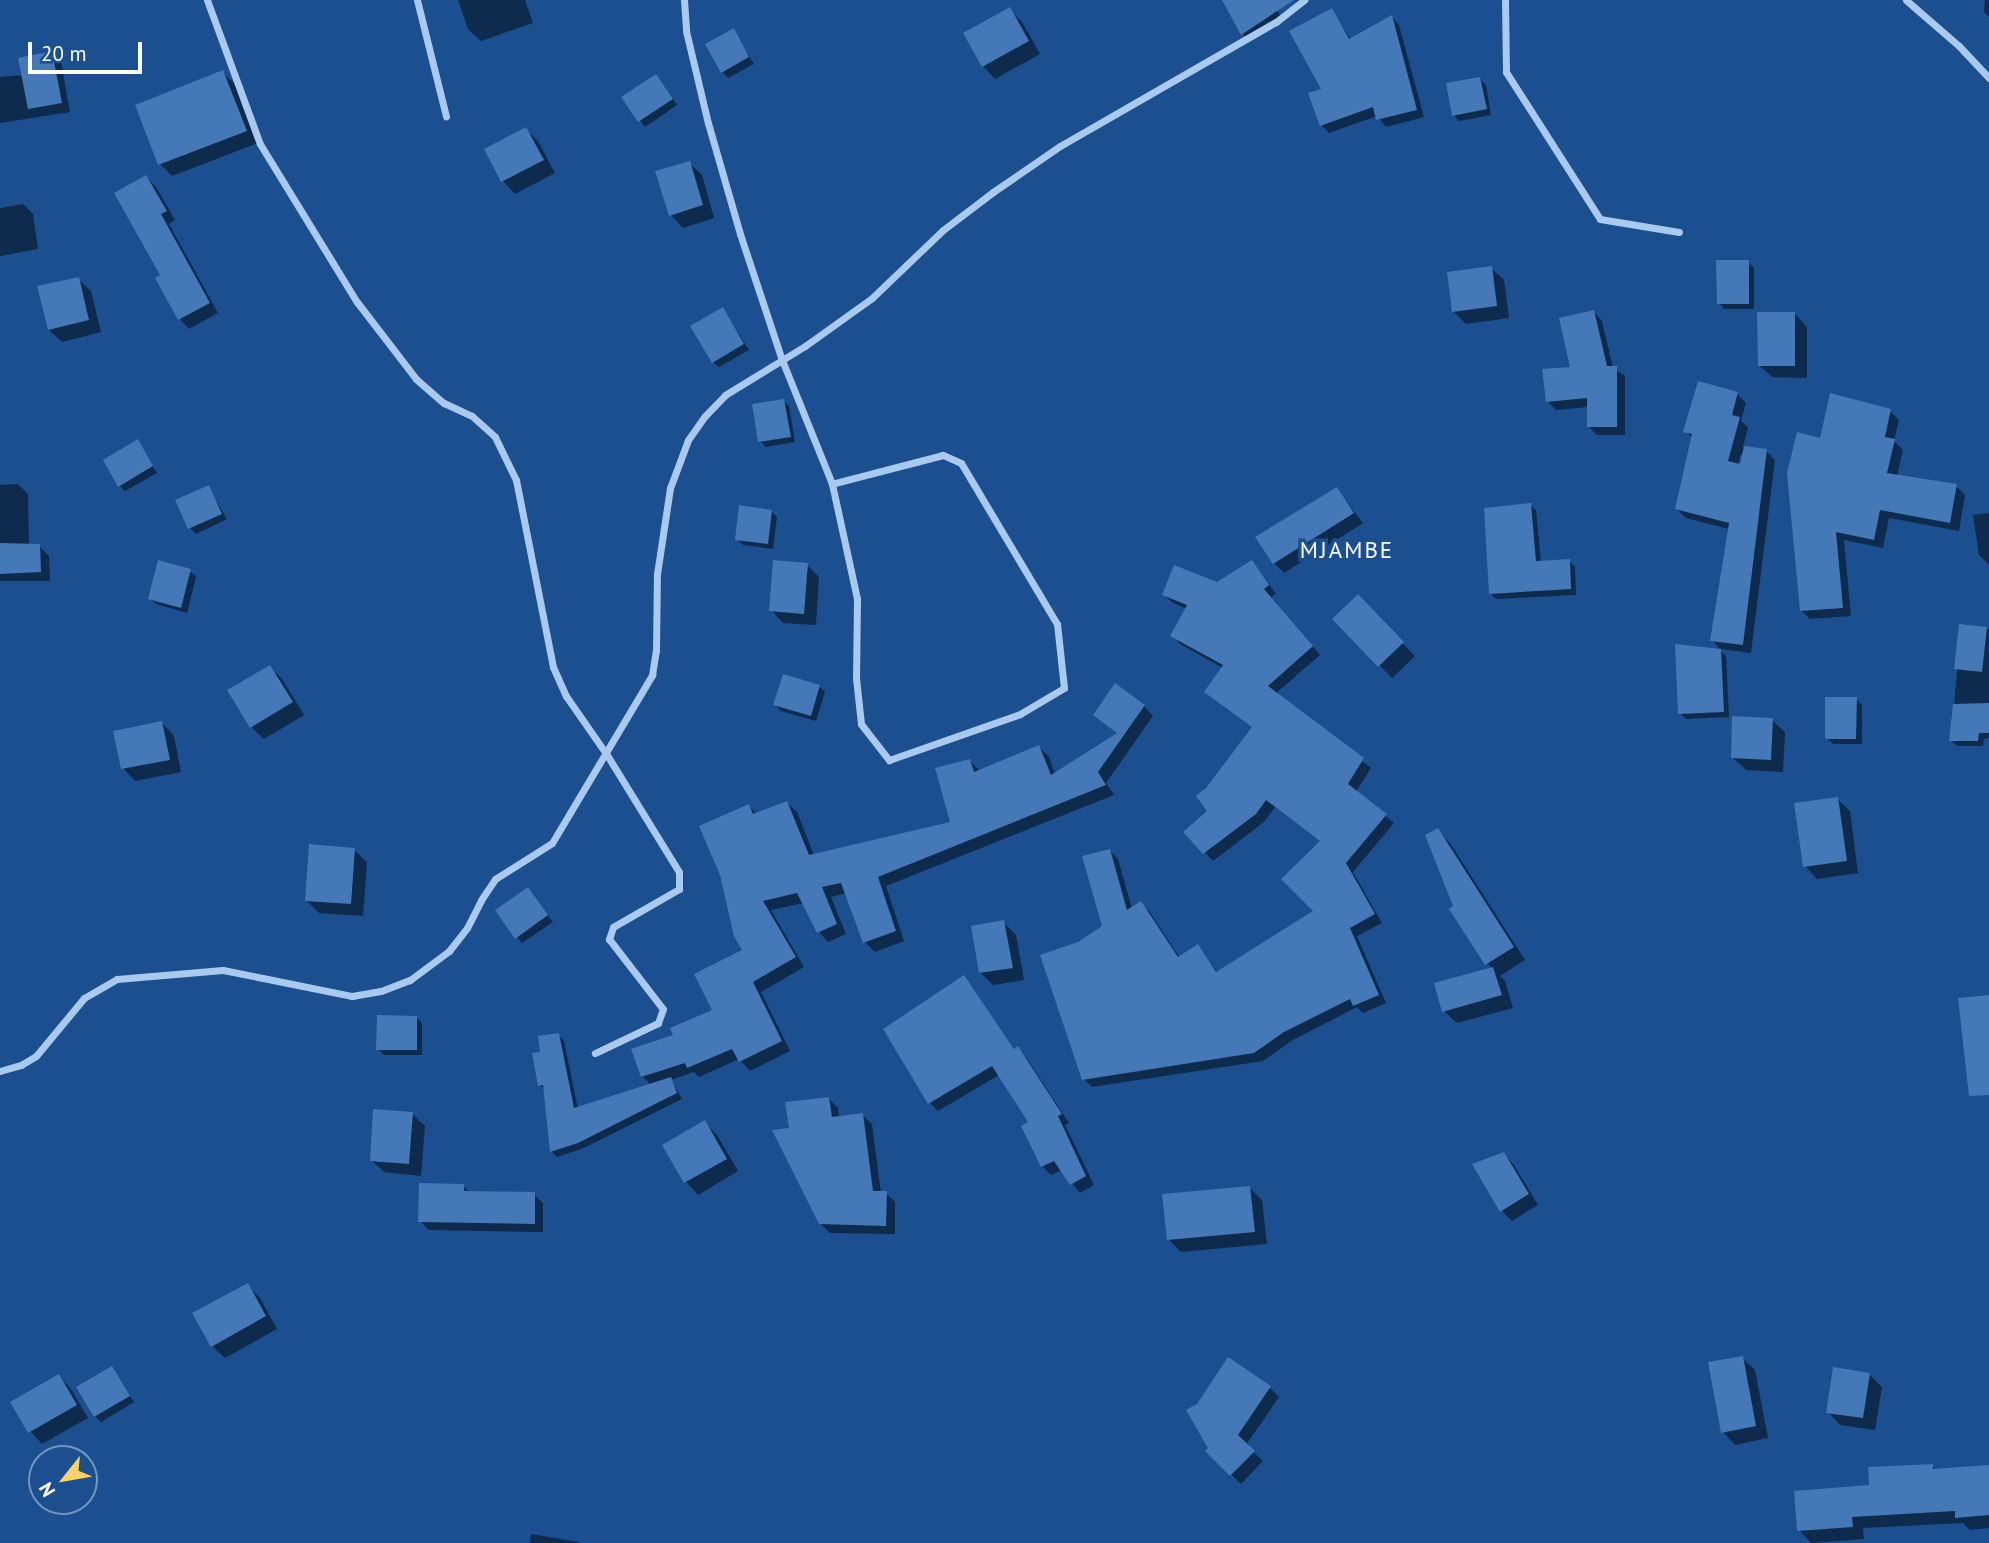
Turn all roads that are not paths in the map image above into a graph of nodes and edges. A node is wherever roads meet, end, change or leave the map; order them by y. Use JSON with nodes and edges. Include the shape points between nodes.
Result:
{"nodes":[{"id":1,"x":207,"y":0,"type":"edge"},
{"id":2,"x":417,"y":0,"type":"edge"},
{"id":3,"x":684,"y":0,"type":"edge"},
{"id":4,"x":1304,"y":0,"type":"edge"},
{"id":5,"x":1505,"y":0,"type":"edge"},
{"id":6,"x":1906,"y":0,"type":"edge"},
{"id":7,"x":1989,"y":78,"type":"edge"},
{"id":8,"x":446,"y":116,"type":"dead end"},
{"id":9,"x":1679,"y":232,"type":"dead end"},
{"id":10,"x":782,"y":360,"type":"junction"},
{"id":11,"x":832,"y":484,"type":"junction"},
{"id":12,"x":607,"y":755,"type":"junction"},
{"id":13,"x":595,"y":1053,"type":"dead end"},
{"id":14,"x":0,"y":1071,"type":"edge"}],
"edges":[{"from":1,"to":12,"type":"street","via":[[260,144],[357,302],[416,379],[495,437],[516,480],[552,667]]},
{"from":2,"to":8,"type":"street"},
{"from":3,"to":10,"type":"street","via":[[686,31],[708,124]]},
{"from":4,"to":10,"type":"street","via":[[1276,22],[1060,146],[993,192],[943,230],[872,298]]},
{"from":5,"to":9,"type":"street","via":[[1506,72],[1600,219]]},
{"from":6,"to":7,"type":"street"},
{"from":10,"to":11,"type":"street"},
{"from":10,"to":12,"type":"street","via":[[725,395],[705,415],[676,466],[657,574],[656,664]]},
{"from":11,"to":11,"type":"street","via":[[858,599],[856,678],[861,724],[889,760],[1020,714],[1064,688],[1057,624],[961,463],[943,455]]},
{"from":12,"to":13,"type":"street","via":[[679,872],[679,889],[613,927],[609,939],[663,1009],[658,1023]]},
{"from":12,"to":14,"type":"street","via":[[552,843],[495,880],[449,951],[410,980],[381,992],[352,996],[223,970],[117,979],[84,998],[36,1056]]}]}
